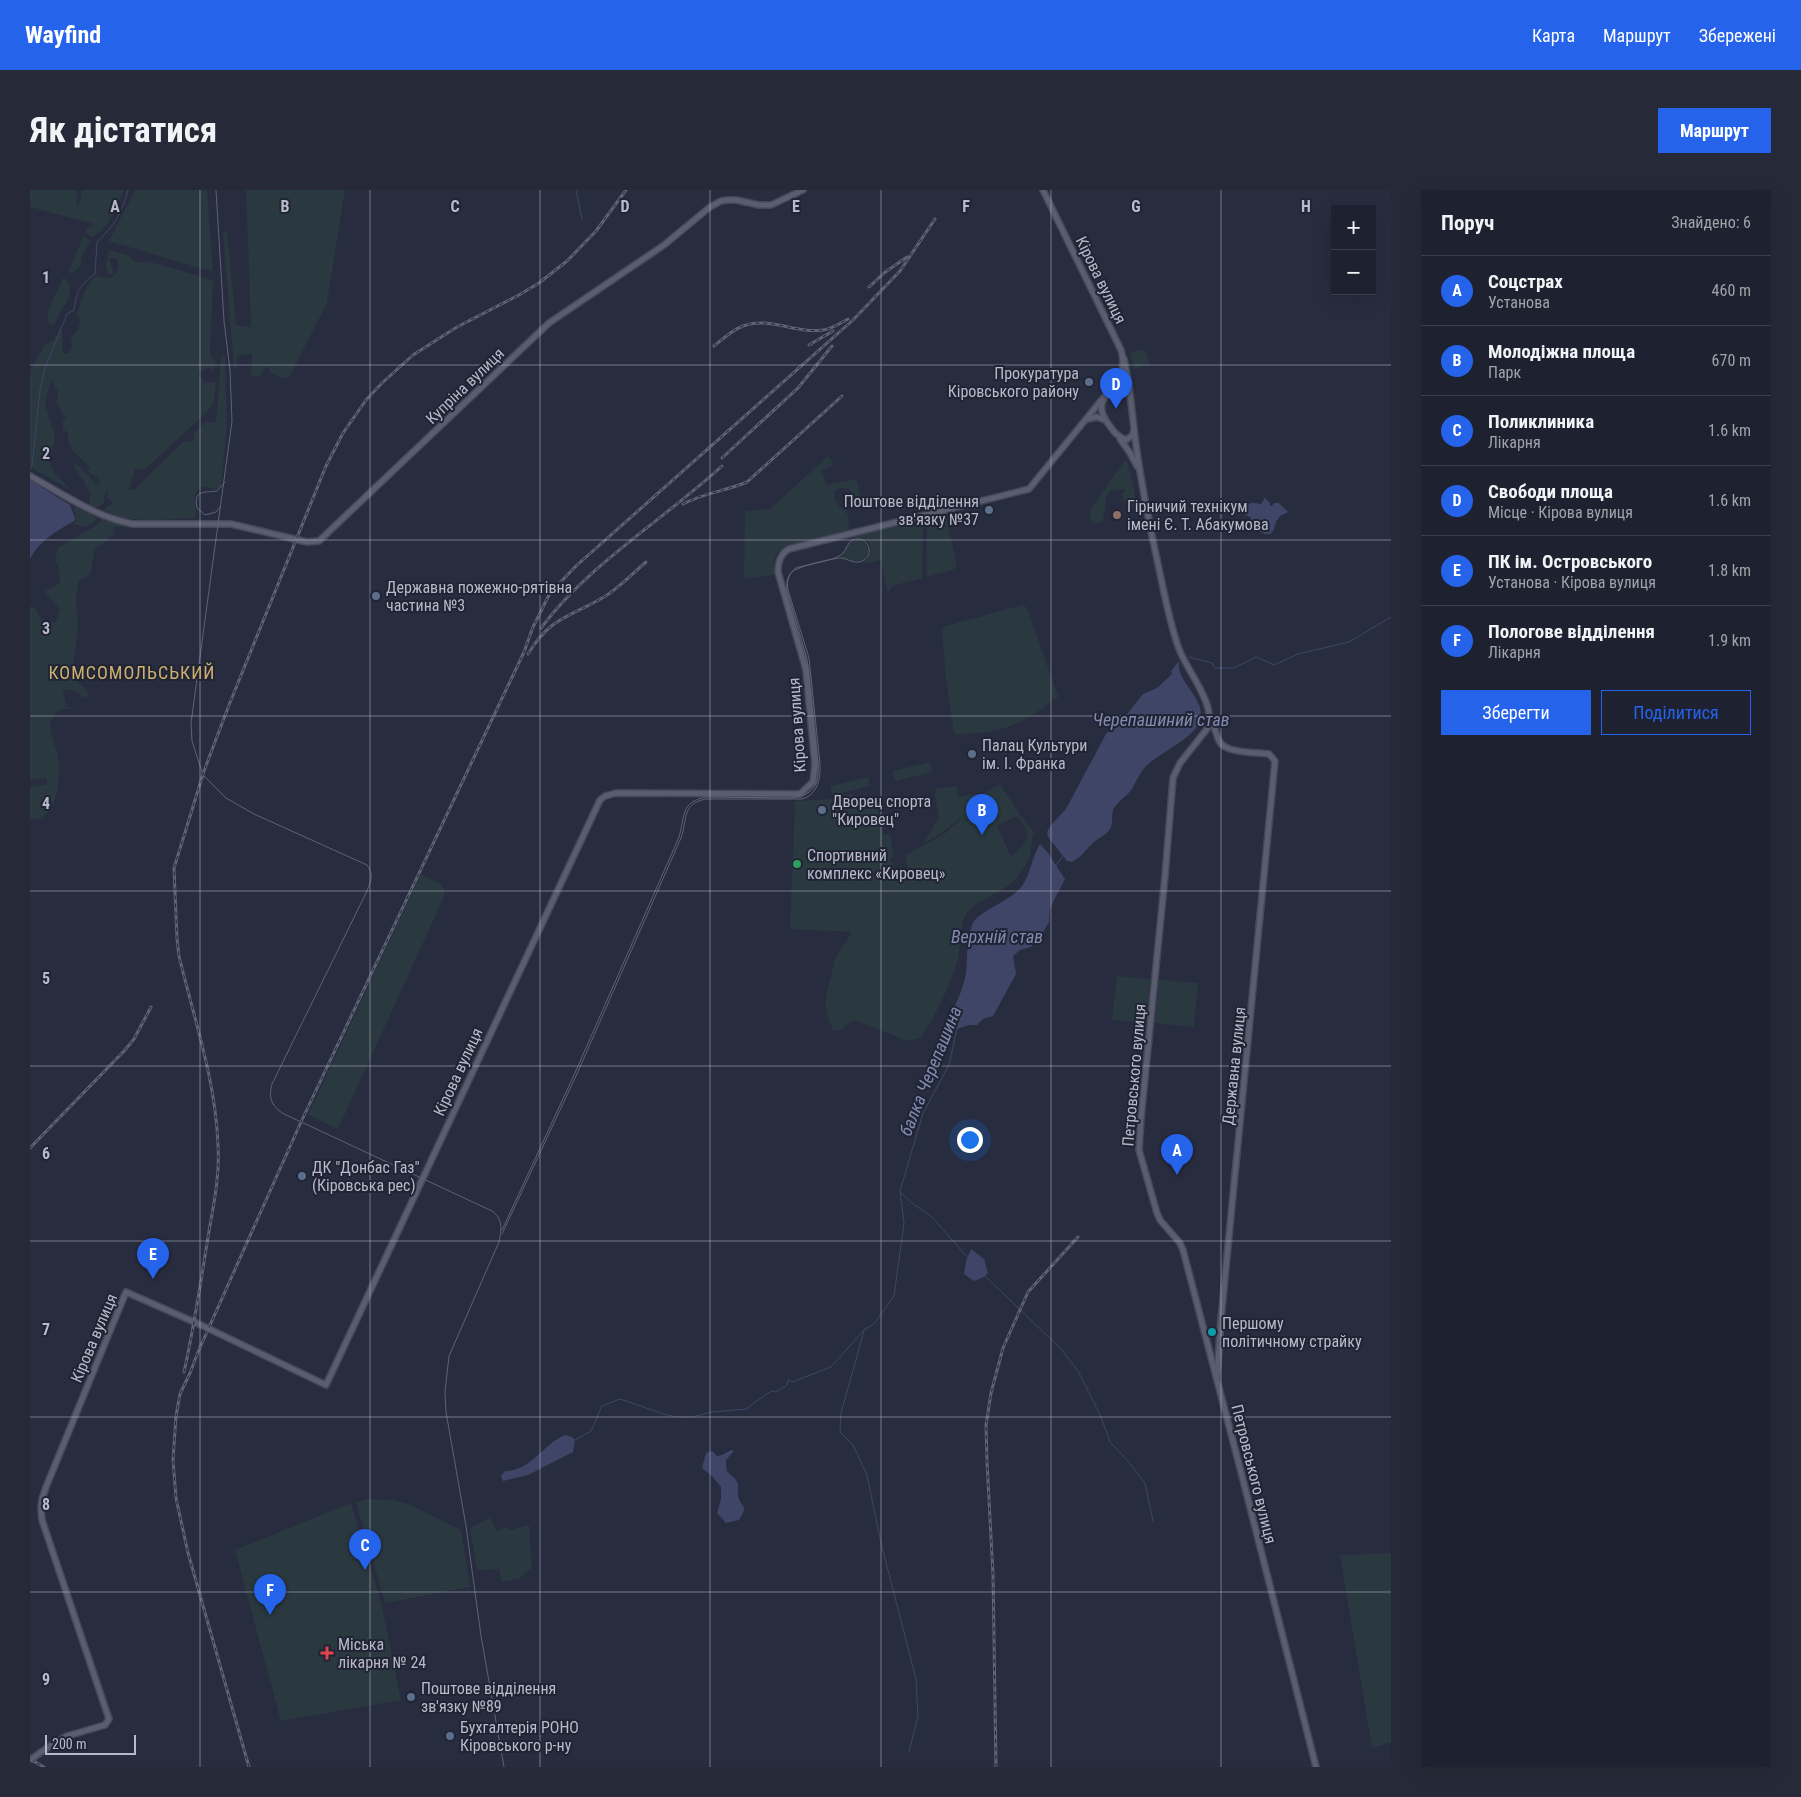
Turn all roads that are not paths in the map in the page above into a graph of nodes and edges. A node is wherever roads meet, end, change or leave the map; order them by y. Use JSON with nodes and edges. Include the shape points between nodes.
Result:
{"nodes":[{"id":1,"x":803,"y":190,"type":"edge"},
{"id":2,"x":1043,"y":190,"type":"edge"},
{"id":3,"x":1121,"y":350,"type":"junction"},
{"id":4,"x":1115,"y":382,"type":"junction"},
{"id":5,"x":1129,"y":385,"type":"junction"},
{"id":6,"x":1104,"y":397,"type":"junction"},
{"id":7,"x":1087,"y":419,"type":"junction"},
{"id":8,"x":1106,"y":421,"type":"junction"},
{"id":9,"x":1134,"y":428,"type":"junction"},
{"id":10,"x":1117,"y":436,"type":"junction"},
{"id":11,"x":1139,"y":471,"type":"junction"},
{"id":12,"x":30,"y":476,"type":"edge"},
{"id":13,"x":1209,"y":710,"type":"junction"},
{"id":14,"x":1217,"y":1382,"type":"junction"},
{"id":15,"x":30,"y":1760,"type":"edge"},
{"id":16,"x":1316,"y":1767,"type":"edge"}],
"edges":[{"from":1,"to":12,"type":"main road","name":"Купріна вулиця","via":[[771,205],[728,200],[718,202],[664,245],[549,323],[319,540],[307,542],[230,524],[133,524],[100,514]]},
{"from":2,"to":3,"type":"main road","name":"Кірова вулиця"},
{"from":3,"to":4,"type":"main road","name":"Кірова вулиця","via":[[1122,369]]},
{"from":3,"to":5,"type":"main road"},
{"from":4,"to":5,"type":"main road","via":[[1122,379]]},
{"from":4,"to":6,"type":"main road","name":"Кірова вулиця"},
{"from":5,"to":9,"type":"main road"},
{"from":6,"to":7,"type":"main road","name":"Кірова вулиця"},
{"from":6,"to":8,"type":"main road","via":[[1101,409]]},
{"from":7,"to":8,"type":"main road","via":[[1097,417]]},
{"from":7,"to":15,"type":"main road","name":"Кірова вулиця","bridge":true,"via":[[1029,489],[789,549],[782,555],[779,575],[806,670],[816,764],[813,782],[800,794],[616,793],[600,800],[326,1385],[126,1292],[46,1487],[41,1509],[52,1552],[109,1719],[105,1725],[67,1736]]},
{"from":8,"to":10,"type":"main road"},
{"from":9,"to":10,"type":"main road","via":[[1129,439]]},
{"from":9,"to":11,"type":"main road"},
{"from":10,"to":11,"type":"main road"},
{"from":11,"to":13,"type":"main road","via":[[1175,639]]},
{"from":13,"to":14,"type":"main road","name":"Петровського вулиця","via":[[1207,729],[1180,763],[1173,778],[1139,1146],[1159,1218],[1183,1250]]},
{"from":13,"to":14,"type":"main road","name":"Державна вулиця","via":[[1224,747],[1269,754],[1275,764]]},
{"from":14,"to":16,"type":"main road","name":"Петровського вулиця"}]}
